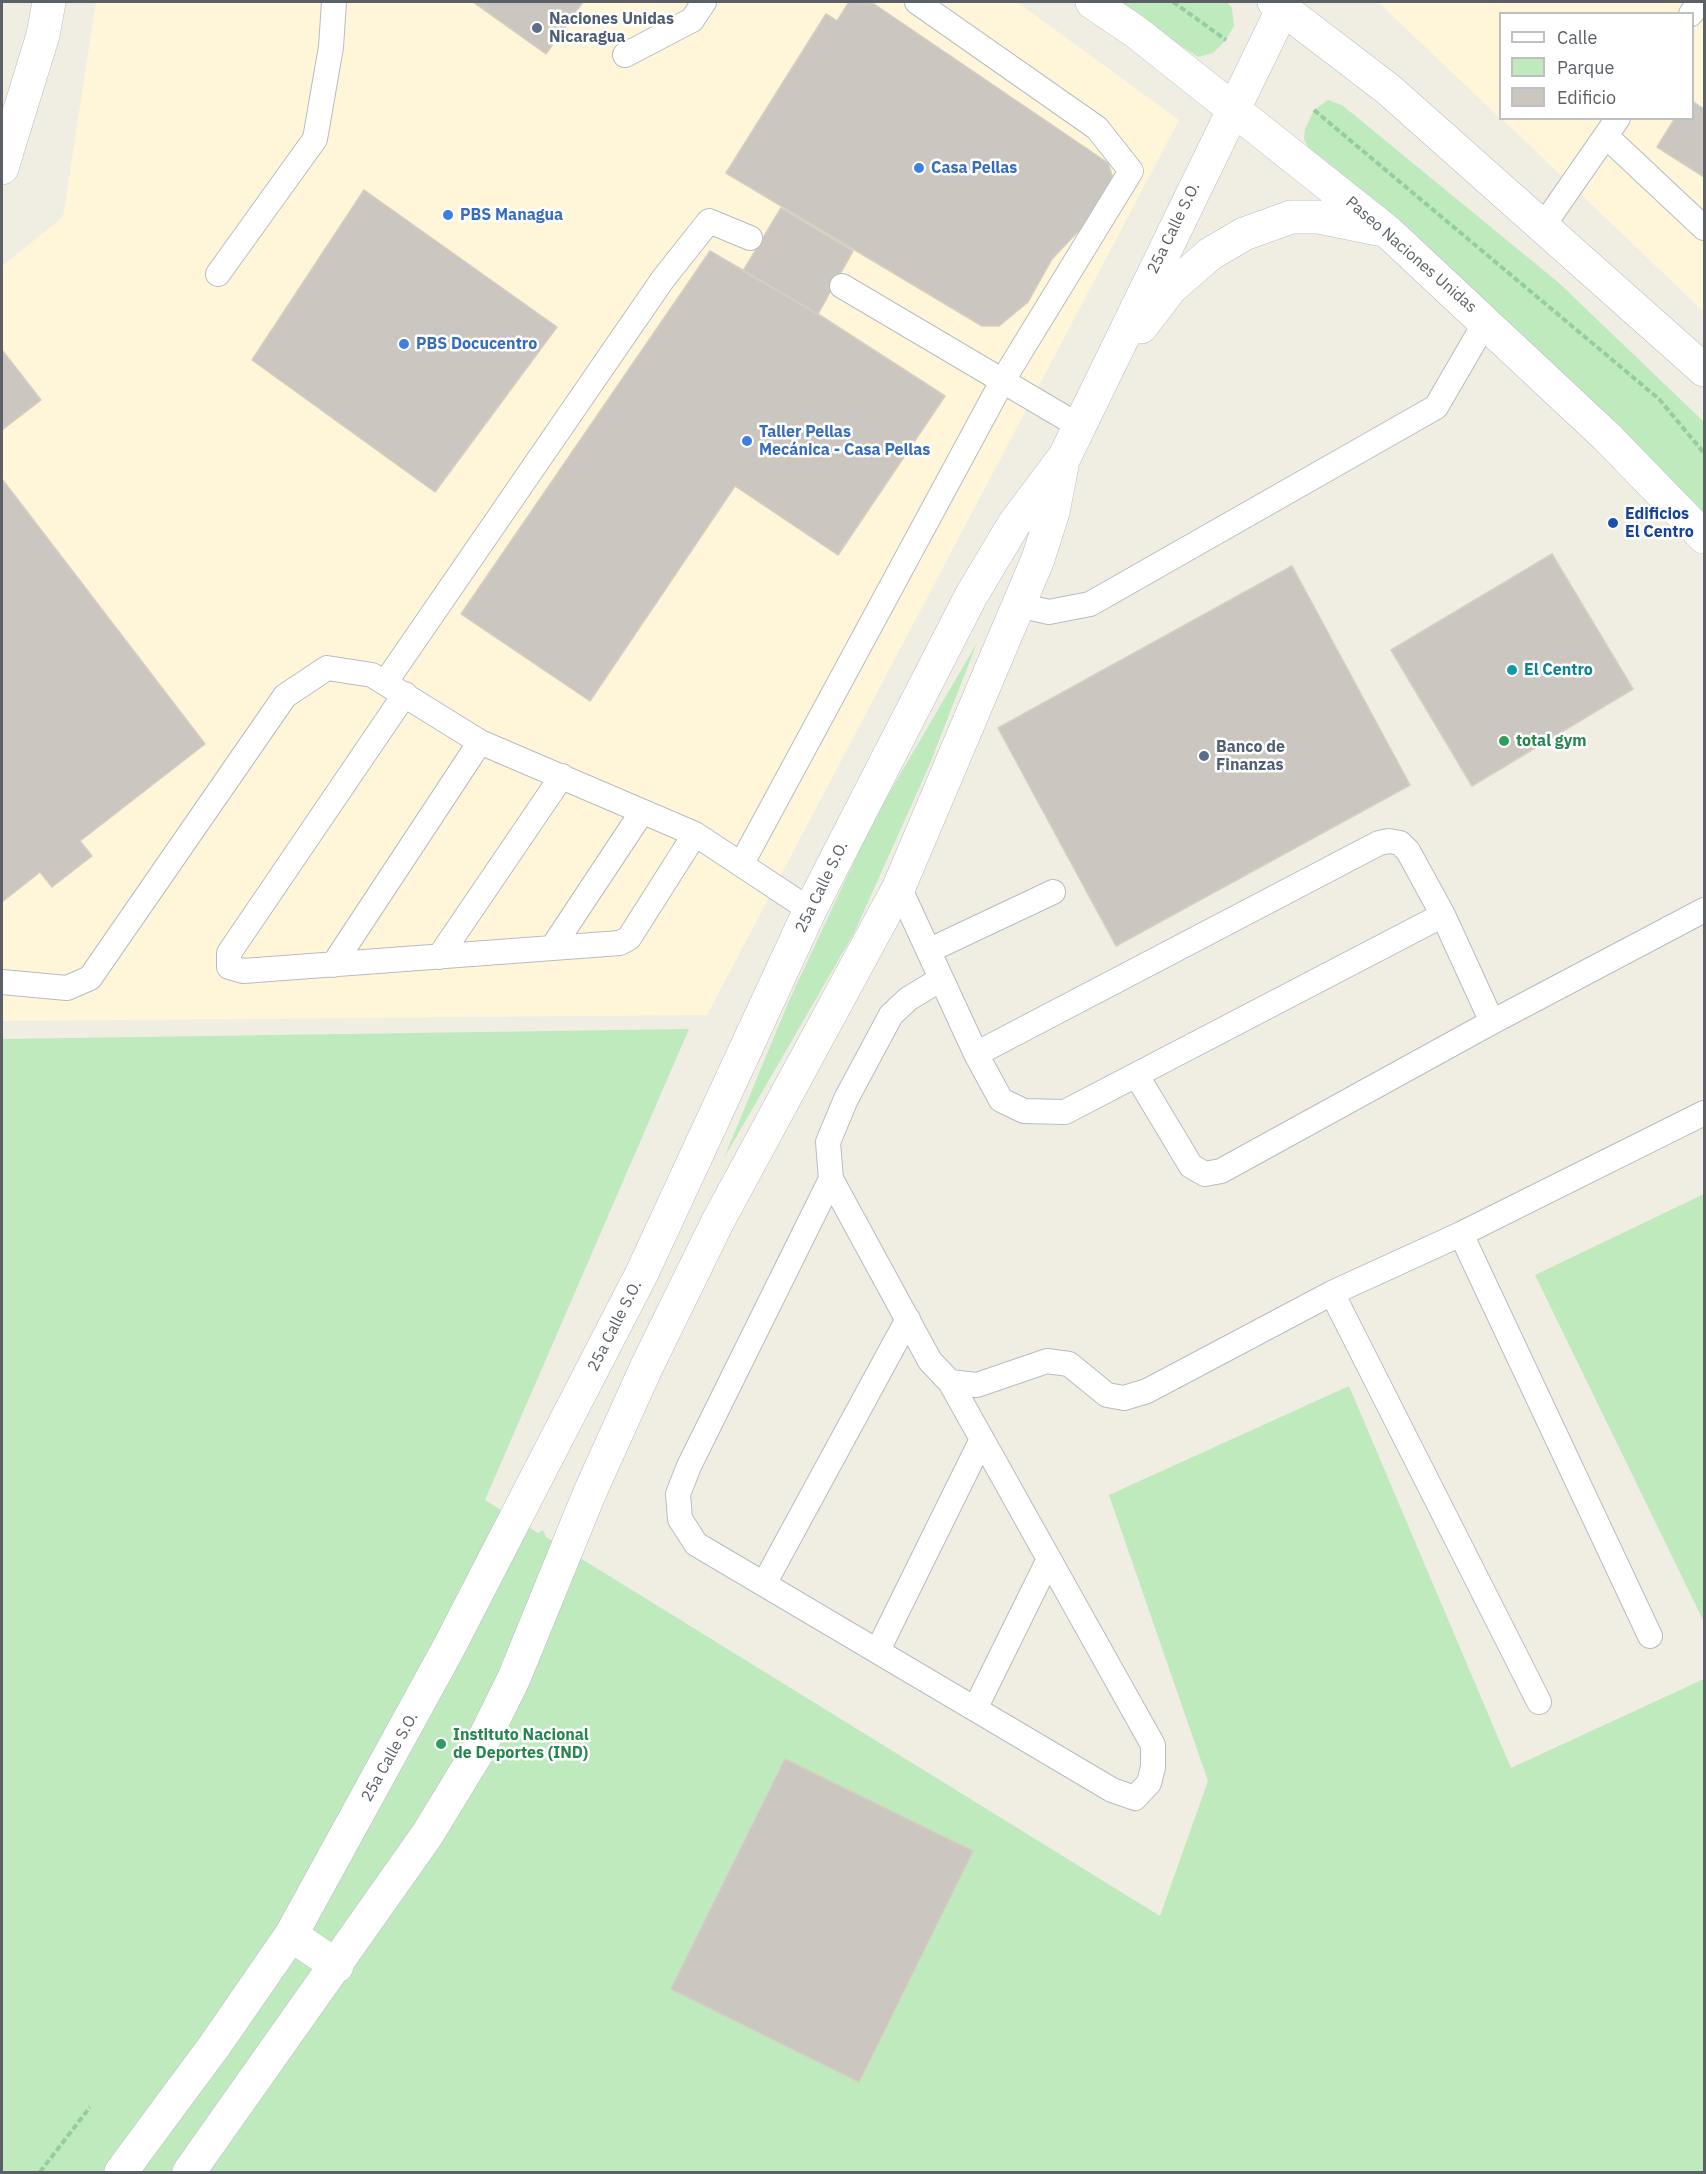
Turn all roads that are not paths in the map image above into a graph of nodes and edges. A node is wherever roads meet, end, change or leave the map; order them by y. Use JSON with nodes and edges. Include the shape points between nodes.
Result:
{"nodes":[{"id":1,"x":49,"y":2,"type":"edge"},
{"id":2,"x":334,"y":2,"type":"edge"},
{"id":3,"x":704,"y":2,"type":"edge"},
{"id":4,"x":917,"y":2,"type":"edge"},
{"id":5,"x":1092,"y":2,"type":"edge"},
{"id":6,"x":1281,"y":4,"type":"edge"},
{"id":7,"x":625,"y":55,"type":"dead end"},
{"id":8,"x":1232,"y":108,"type":"junction"},
{"id":9,"x":1613,"y":128,"type":"edge"},
{"id":10,"x":2,"y":168,"type":"edge"},
{"id":11,"x":1543,"y":226,"type":"junction"},
{"id":12,"x":1704,"y":228,"type":"edge"},
{"id":13,"x":1388,"y":232,"type":"junction"},
{"id":14,"x":750,"y":238,"type":"dead end"},
{"id":15,"x":218,"y":274,"type":"dead end"},
{"id":16,"x":842,"y":286,"type":"dead end"},
{"id":17,"x":1486,"y":321,"type":"junction"},
{"id":18,"x":1700,"y":357,"type":"edge"},
{"id":19,"x":1003,"y":380,"type":"junction"},
{"id":20,"x":1097,"y":385,"type":"junction"},
{"id":21,"x":1079,"y":426,"type":"junction"},
{"id":22,"x":1065,"y":456,"type":"junction"},
{"id":23,"x":1704,"y":537,"type":"edge"},
{"id":24,"x":1018,"y":605,"type":"junction"},
{"id":25,"x":395,"y":688,"type":"junction"},
{"id":26,"x":480,"y":742,"type":"junction"},
{"id":27,"x":562,"y":776,"type":"junction"},
{"id":28,"x":642,"y":812,"type":"junction"},
{"id":29,"x":695,"y":834,"type":"junction"},
{"id":30,"x":742,"y":863,"type":"junction"},
{"id":31,"x":899,"y":887,"type":"junction"},
{"id":32,"x":1053,"y":892,"type":"dead end"},
{"id":33,"x":810,"y":910,"type":"junction"},
{"id":34,"x":1704,"y":910,"type":"edge"},
{"id":35,"x":1443,"y":915,"type":"junction"},
{"id":36,"x":552,"y":948,"type":"junction"},
{"id":37,"x":930,"y":950,"type":"junction"},
{"id":38,"x":439,"y":957,"type":"junction"},
{"id":39,"x":333,"y":965,"type":"junction"},
{"id":40,"x":941,"y":979,"type":"junction"},
{"id":41,"x":2,"y":982,"type":"edge"},
{"id":42,"x":1492,"y":1022,"type":"junction"},
{"id":43,"x":976,"y":1054,"type":"junction"},
{"id":44,"x":1137,"y":1076,"type":"junction"},
{"id":45,"x":1704,"y":1113,"type":"edge"},
{"id":46,"x":831,"y":1179,"type":"junction"},
{"id":47,"x":1461,"y":1234,"type":"junction"},
{"id":48,"x":1332,"y":1293,"type":"junction"},
{"id":49,"x":908,"y":1319,"type":"junction"},
{"id":50,"x":950,"y":1382,"type":"junction"},
{"id":51,"x":982,"y":1439,"type":"junction"},
{"id":52,"x":1050,"y":1559,"type":"junction"},
{"id":53,"x":764,"y":1584,"type":"junction"},
{"id":54,"x":1650,"y":1636,"type":"dead end"},
{"id":55,"x":878,"y":1650,"type":"junction"},
{"id":56,"x":1539,"y":1702,"type":"dead end"},
{"id":57,"x":975,"y":1708,"type":"junction"},
{"id":58,"x":291,"y":1935,"type":"junction"},
{"id":59,"x":337,"y":1966,"type":"junction"},
{"id":60,"x":121,"y":2172,"type":"edge"},
{"id":61,"x":189,"y":2172,"type":"edge"}],
"edges":[{"from":1,"to":10,"type":"street","via":[[43,35]]},
{"from":2,"to":15,"type":"lane","via":[[331,47],[315,139]]},
{"from":3,"to":7,"type":"lane","via":[[692,20]]},
{"from":4,"to":19,"type":"lane","via":[[1097,128],[1131,171]]},
{"from":5,"to":8,"type":"street","name":"Paseo Naciones Unidas"},
{"from":6,"to":8,"type":"street","name":"25a Calle S.O."},
{"from":6,"to":11,"type":"street","via":[[1388,89]]},
{"from":8,"to":13,"type":"street","name":"Paseo Naciones Unidas"},
{"from":8,"to":20,"type":"street","name":"25a Calle S.O."},
{"from":9,"to":11,"type":"lane"},
{"from":9,"to":12,"type":"lane"},
{"from":11,"to":18,"type":"street"},
{"from":13,"to":17,"type":"street","name":"Paseo Naciones Unidas"},
{"from":13,"to":20,"type":"street","via":[[1359,223],[1291,217],[1244,234],[1210,254],[1171,288]]},
{"from":14,"to":25,"type":"lane","via":[[709,221],[656,289]]},
{"from":16,"to":19,"type":"lane"},
{"from":17,"to":23,"type":"street","name":"Paseo Naciones Unidas","via":[[1607,436]]},
{"from":17,"to":24,"type":"lane","via":[[1436,407],[1090,604],[1049,612]]},
{"from":19,"to":21,"type":"lane"},
{"from":19,"to":30,"type":"lane"},
{"from":20,"to":21,"type":"street","name":"25a Calle S.O."},
{"from":21,"to":22,"type":"street","name":"25a Calle S.O."},
{"from":22,"to":24,"type":"street","name":"25a Calle S.O.","via":[[1053,512]]},
{"from":22,"to":33,"type":"street","name":"25a Calle S.O.","via":[[1014,524],[971,596]]},
{"from":24,"to":31,"type":"street","name":"25a Calle S.O."},
{"from":25,"to":26,"type":"lane"},
{"from":25,"to":39,"type":"lane","via":[[229,953],[230,967],[243,972]]},
{"from":25,"to":41,"type":"lane","via":[[372,675],[327,668],[285,696],[90,978],[67,988]]},
{"from":26,"to":27,"type":"lane"},
{"from":26,"to":39,"type":"lane"},
{"from":27,"to":28,"type":"lane"},
{"from":27,"to":38,"type":"lane"},
{"from":28,"to":29,"type":"lane"},
{"from":28,"to":36,"type":"lane"},
{"from":29,"to":30,"type":"lane"},
{"from":29,"to":36,"type":"lane","via":[[628,938],[620,943]]},
{"from":30,"to":33,"type":"lane"},
{"from":31,"to":37,"type":"lane"},
{"from":31,"to":59,"type":"street","name":"25a Calle S.O.","via":[[718,1221],[657,1346],[590,1492],[514,1678],[477,1753],[427,1835]]},
{"from":32,"to":37,"type":"lane"},
{"from":33,"to":58,"type":"street","name":"25a Calle S.O.","via":[[642,1273],[448,1649]]},
{"from":34,"to":42,"type":"lane"},
{"from":35,"to":42,"type":"lane"},
{"from":35,"to":43,"type":"lane","via":[[1408,851],[1400,843],[1379,843]]},
{"from":35,"to":44,"type":"lane"},
{"from":36,"to":38,"type":"lane"},
{"from":37,"to":40,"type":"lane"},
{"from":38,"to":39,"type":"lane"},
{"from":40,"to":43,"type":"lane"},
{"from":40,"to":46,"type":"lane","via":[[908,999],[891,1015],[873,1047],[828,1142]]},
{"from":42,"to":44,"type":"lane","via":[[1221,1171],[1205,1174],[1191,1166]]},
{"from":43,"to":44,"type":"lane","via":[[1001,1100],[1024,1111],[1065,1112]]},
{"from":45,"to":47,"type":"lane"},
{"from":46,"to":49,"type":"lane"},
{"from":46,"to":53,"type":"lane","via":[[688,1466],[678,1494],[681,1519],[696,1544]]},
{"from":47,"to":48,"type":"lane"},
{"from":47,"to":54,"type":"lane"},
{"from":48,"to":50,"type":"lane","via":[[1147,1391],[1124,1398],[1107,1395],[1069,1364],[1047,1361],[977,1385]]},
{"from":48,"to":56,"type":"lane"},
{"from":49,"to":50,"type":"lane","via":[[930,1361]]},
{"from":49,"to":53,"type":"lane"},
{"from":50,"to":51,"type":"lane"},
{"from":51,"to":52,"type":"lane"},
{"from":51,"to":55,"type":"lane"},
{"from":52,"to":57,"type":"lane"},
{"from":52,"to":57,"type":"lane","via":[[1153,1745],[1149,1783],[1135,1798],[1112,1790]]},
{"from":53,"to":55,"type":"lane"},
{"from":55,"to":57,"type":"lane"},
{"from":58,"to":59,"type":"street"},
{"from":58,"to":60,"type":"street","name":"25a Calle S.O."},
{"from":59,"to":61,"type":"street","name":"25a Calle S.O."}]}
